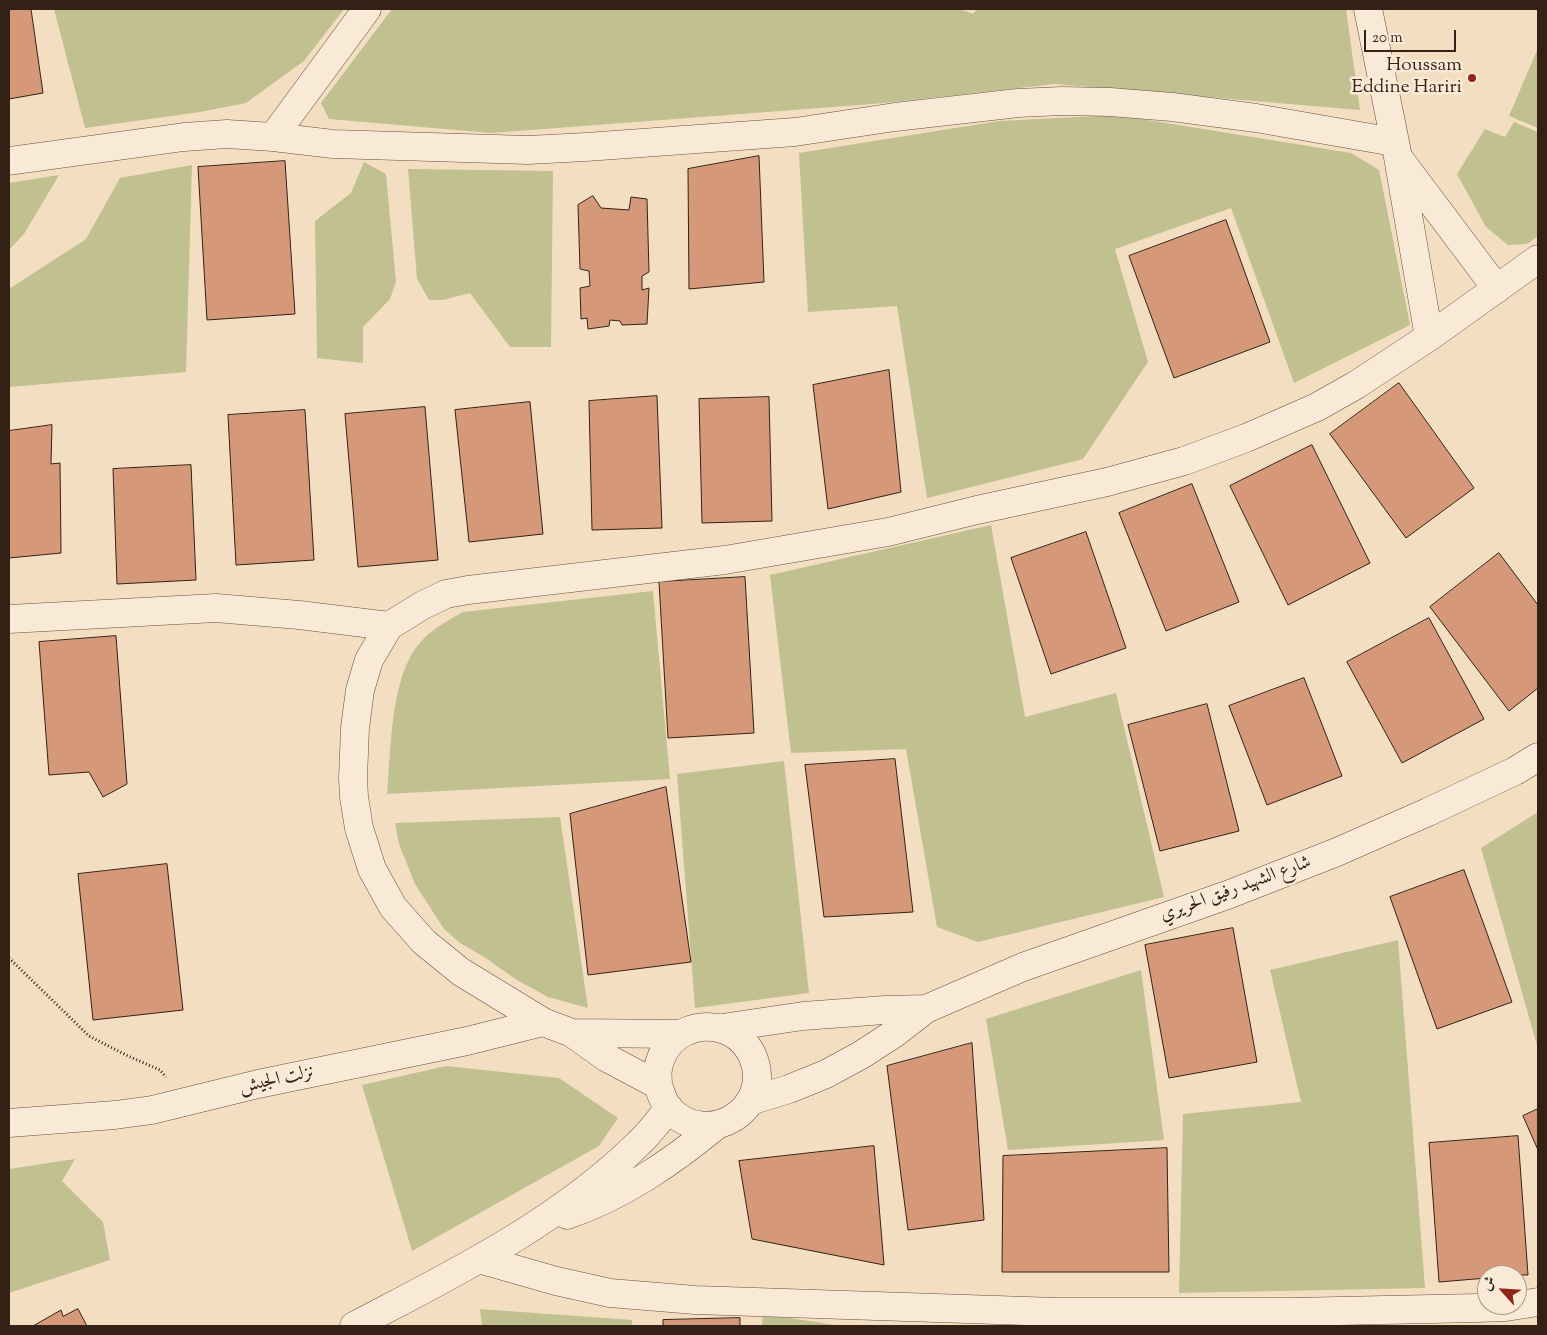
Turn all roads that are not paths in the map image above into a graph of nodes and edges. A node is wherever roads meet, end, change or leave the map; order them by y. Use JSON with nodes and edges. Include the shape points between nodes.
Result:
{"nodes":[{"id":1,"x":367,"y":9,"type":"edge"},
{"id":2,"x":1368,"y":9,"type":"edge"},
{"id":3,"x":273,"y":137,"type":"junction"},
{"id":4,"x":1396,"y":150,"type":"junction"},
{"id":5,"x":9,"y":162,"type":"edge"},
{"id":6,"x":1538,"y":259,"type":"edge"},
{"id":7,"x":1497,"y":289,"type":"junction"},
{"id":8,"x":1429,"y":337,"type":"junction"},
{"id":9,"x":9,"y":619,"type":"edge"},
{"id":10,"x":389,"y":626,"type":"junction"},
{"id":11,"x":1538,"y":757,"type":"edge"},
{"id":12,"x":926,"y":1009,"type":"junction"},
{"id":13,"x":543,"y":1022,"type":"junction"},
{"id":14,"x":722,"y":1028,"type":"junction"},
{"id":15,"x":572,"y":1033,"type":"junction"},
{"id":16,"x":680,"y":1034,"type":"junction"},
{"id":17,"x":663,"y":1096,"type":"junction"},
{"id":18,"x":750,"y":1101,"type":"junction"},
{"id":19,"x":9,"y":1123,"type":"edge"},
{"id":20,"x":717,"y":1125,"type":"junction"},
{"id":21,"x":535,"y":1226,"type":"junction"},
{"id":22,"x":479,"y":1259,"type":"junction"},
{"id":23,"x":1538,"y":1302,"type":"edge"},
{"id":24,"x":354,"y":1326,"type":"edge"}],
"edges":[{"from":1,"to":3,"type":"street"},
{"from":2,"to":4,"type":"street"},
{"from":3,"to":4,"type":"street","via":[[333,144],[528,150],[576,148],[795,132],[895,117],[1062,101],[1181,108],[1256,118]]},
{"from":3,"to":5,"type":"street","via":[[184,136]]},
{"from":4,"to":7,"type":"street"},
{"from":4,"to":8,"type":"street"},
{"from":6,"to":7,"type":"street"},
{"from":7,"to":8,"type":"street"},
{"from":8,"to":10,"type":"street","via":[[1317,407],[1184,461],[1116,480],[888,532],[725,560],[446,594]]},
{"from":9,"to":10,"type":"street","via":[[216,608]]},
{"from":10,"to":13,"type":"street","via":[[368,660],[355,728],[354,797],[359,828],[372,869],[393,907],[424,942],[461,972]]},
{"from":11,"to":12,"type":"street","name":"شارع الشهيد رفيق الحريري","via":[[1507,775],[1337,852],[1230,894],[1023,967]]},
{"from":12,"to":14,"type":"street","via":[[803,1016]]},
{"from":12,"to":18,"type":"street","via":[[895,1033],[826,1074]]},
{"from":13,"to":15,"type":"street"},
{"from":13,"to":19,"type":"street","name":"نزلت الجيش","via":[[467,1042],[258,1084],[152,1110]]},
{"from":14,"to":16,"type":"street","via":[[693,1028]]},
{"from":14,"to":18,"type":"street","via":[[743,1042],[756,1064],[755,1089]]},
{"from":15,"to":16,"type":"street"},
{"from":15,"to":17,"type":"street"},
{"from":16,"to":17,"type":"street","via":[[669,1044],[658,1070]]},
{"from":17,"to":20,"type":"street","via":[[683,1120],[699,1126]]},
{"from":17,"to":21,"type":"street","via":[[640,1143],[576,1197]]},
{"from":18,"to":20,"type":"street","via":[[742,1112]]},
{"from":20,"to":21,"type":"street","via":[[650,1175],[575,1213]]},
{"from":21,"to":22,"type":"street"},
{"from":22,"to":23,"type":"street","via":[[610,1293],[696,1300],[1057,1312],[1477,1308]]},
{"from":22,"to":24,"type":"street"}]}
